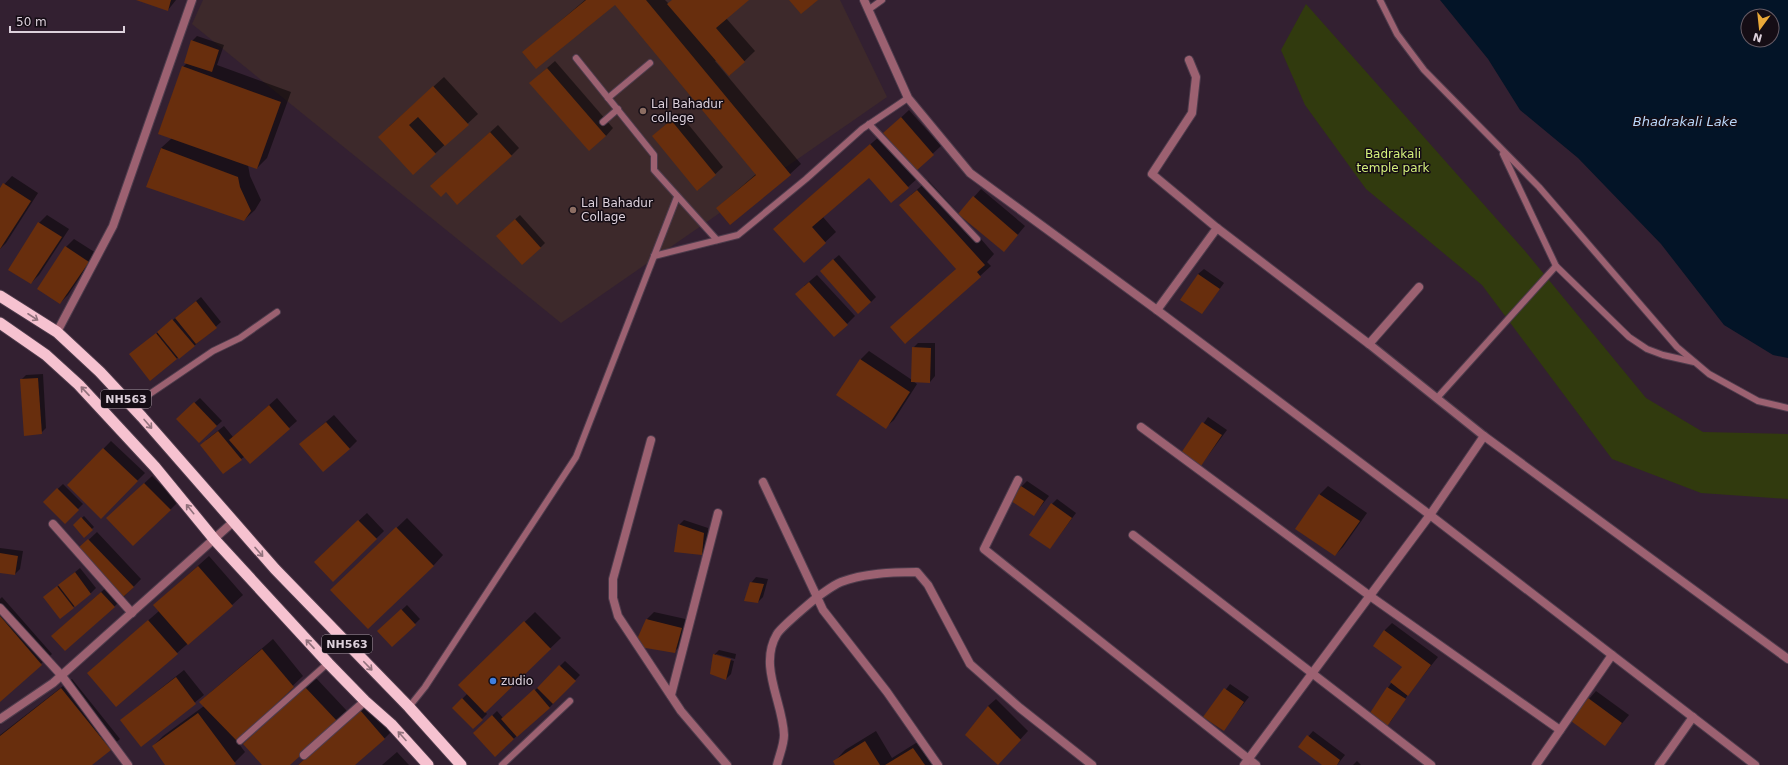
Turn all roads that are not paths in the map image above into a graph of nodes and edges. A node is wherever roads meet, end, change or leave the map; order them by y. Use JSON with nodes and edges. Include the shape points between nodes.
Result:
{"nodes":[{"id":1,"x":192,"y":0,"type":"edge"},
{"id":2,"x":864,"y":0,"type":"edge"},
{"id":3,"x":882,"y":0,"type":"edge"},
{"id":4,"x":1380,"y":0,"type":"edge"},
{"id":5,"x":868,"y":10,"type":"junction"},
{"id":6,"x":576,"y":58,"type":"dead end"},
{"id":7,"x":1189,"y":60,"type":"dead end"},
{"id":8,"x":650,"y":63,"type":"dead end"},
{"id":9,"x":608,"y":98,"type":"junction"},
{"id":10,"x":908,"y":98,"type":"junction"},
{"id":11,"x":618,"y":109,"type":"junction"},
{"id":12,"x":603,"y":122,"type":"dead end"},
{"id":13,"x":869,"y":124,"type":"junction"},
{"id":14,"x":1500,"y":149,"type":"junction"},
{"id":15,"x":678,"y":196,"type":"junction"},
{"id":16,"x":1217,"y":228,"type":"junction"},
{"id":17,"x":977,"y":239,"type":"dead end"},
{"id":18,"x":717,"y":240,"type":"junction"},
{"id":19,"x":654,"y":256,"type":"junction"},
{"id":20,"x":1556,"y":266,"type":"junction"},
{"id":21,"x":1419,"y":287,"type":"dead end"},
{"id":22,"x":0,"y":296,"type":"edge"},
{"id":23,"x":1157,"y":310,"type":"junction"},
{"id":24,"x":277,"y":312,"type":"dead end"},
{"id":25,"x":0,"y":323,"type":"edge"},
{"id":26,"x":57,"y":332,"type":"junction"},
{"id":27,"x":1369,"y":344,"type":"junction"},
{"id":28,"x":1695,"y":363,"type":"junction"},
{"id":29,"x":1437,"y":398,"type":"junction"},
{"id":30,"x":132,"y":406,"type":"junction"},
{"id":31,"x":1788,"y":408,"type":"edge"},
{"id":32,"x":1141,"y":427,"type":"dead end"},
{"id":33,"x":1484,"y":436,"type":"junction"},
{"id":34,"x":651,"y":440,"type":"dead end"},
{"id":35,"x":1018,"y":480,"type":"dead end"},
{"id":36,"x":763,"y":482,"type":"dead end"},
{"id":37,"x":718,"y":513,"type":"dead end"},
{"id":38,"x":1430,"y":515,"type":"junction"},
{"id":39,"x":233,"y":522,"type":"junction"},
{"id":40,"x":53,"y":524,"type":"dead end"},
{"id":41,"x":1133,"y":535,"type":"dead end"},
{"id":42,"x":214,"y":539,"type":"junction"},
{"id":43,"x":1370,"y":596,"type":"junction"},
{"id":44,"x":817,"y":597,"type":"junction"},
{"id":45,"x":0,"y":608,"type":"edge"},
{"id":46,"x":132,"y":613,"type":"junction"},
{"id":47,"x":1612,"y":655,"type":"junction"},
{"id":48,"x":1788,"y":659,"type":"edge"},
{"id":49,"x":328,"y":663,"type":"junction"},
{"id":50,"x":1312,"y":674,"type":"junction"},
{"id":51,"x":62,"y":676,"type":"junction"},
{"id":52,"x":671,"y":695,"type":"junction"},
{"id":53,"x":365,"y":701,"type":"junction"},
{"id":54,"x":570,"y":701,"type":"dead end"},
{"id":55,"x":409,"y":707,"type":"junction"},
{"id":56,"x":1693,"y":717,"type":"junction"},
{"id":57,"x":0,"y":719,"type":"edge"},
{"id":58,"x":1560,"y":730,"type":"junction"},
{"id":59,"x":240,"y":741,"type":"dead end"},
{"id":60,"x":304,"y":755,"type":"dead end"},
{"id":61,"x":1246,"y":762,"type":"edge"},
{"id":62,"x":128,"y":765,"type":"edge"},
{"id":63,"x":428,"y":765,"type":"edge"},
{"id":64,"x":460,"y":765,"type":"edge"},
{"id":65,"x":502,"y":765,"type":"edge"},
{"id":66,"x":727,"y":765,"type":"edge"},
{"id":67,"x":777,"y":765,"type":"edge"},
{"id":68,"x":938,"y":765,"type":"edge"},
{"id":69,"x":1092,"y":765,"type":"edge"},
{"id":70,"x":1256,"y":765,"type":"edge"},
{"id":71,"x":1431,"y":765,"type":"edge"},
{"id":72,"x":1536,"y":765,"type":"edge"},
{"id":73,"x":1659,"y":765,"type":"edge"},
{"id":74,"x":1755,"y":765,"type":"edge"}],
"edges":[{"from":1,"to":26,"type":"street","via":[[113,226]]},
{"from":2,"to":5,"type":"street"},
{"from":3,"to":5,"type":"lane"},
{"from":4,"to":14,"type":"lane","via":[[1397,34],[1424,70]]},
{"from":5,"to":10,"type":"street"},
{"from":6,"to":9,"type":"lane"},
{"from":7,"to":16,"type":"street","via":[[1196,77],[1192,113],[1152,174]]},
{"from":8,"to":9,"type":"lane"},
{"from":9,"to":11,"type":"lane"},
{"from":10,"to":13,"type":"lane"},
{"from":10,"to":23,"type":"street","via":[[970,173]]},
{"from":11,"to":12,"type":"lane"},
{"from":11,"to":15,"type":"lane","via":[[654,155],[654,170]]},
{"from":13,"to":17,"type":"lane"},
{"from":13,"to":18,"type":"lane","via":[[738,235]]},
{"from":14,"to":20,"type":"lane"},
{"from":14,"to":28,"type":"lane","via":[[1539,187],[1677,347]]},
{"from":15,"to":18,"type":"lane"},
{"from":15,"to":19,"type":"lane"},
{"from":16,"to":23,"type":"street"},
{"from":16,"to":27,"type":"street"},
{"from":18,"to":19,"type":"lane"},
{"from":19,"to":55,"type":"lane","via":[[576,457],[425,688]]},
{"from":20,"to":28,"type":"lane","via":[[1628,337],[1652,351]]},
{"from":20,"to":29,"type":"lane"},
{"from":21,"to":27,"type":"street"},
{"from":22,"to":26,"type":"highway","number":"NH563","one_way":true},
{"from":23,"to":38,"type":"street"},
{"from":24,"to":30,"type":"lane","via":[[240,338],[213,351]]},
{"from":42,"to":25,"type":"highway","number":"NH563","one_way":true,"via":[[155,467],[79,385],[46,355]]},
{"from":26,"to":30,"type":"highway","number":"NH563"},
{"from":27,"to":29,"type":"street"},
{"from":28,"to":31,"type":"lane","via":[[1709,374],[1758,401]]},
{"from":29,"to":33,"type":"street"},
{"from":30,"to":39,"type":"highway","number":"NH563","one_way":true},
{"from":32,"to":43,"type":"street"},
{"from":33,"to":38,"type":"street"},
{"from":33,"to":48,"type":"street"},
{"from":34,"to":52,"type":"street","via":[[613,579],[614,598],[618,616]]},
{"from":35,"to":61,"type":"street","via":[[984,549]]},
{"from":36,"to":44,"type":"street"},
{"from":37,"to":52,"type":"street"},
{"from":38,"to":43,"type":"street"},
{"from":38,"to":47,"type":"street"},
{"from":39,"to":42,"type":"street"},
{"from":39,"to":55,"type":"highway","number":"NH563","one_way":true,"via":[[280,575]]},
{"from":40,"to":46,"type":"street"},
{"from":41,"to":50,"type":"street"},
{"from":42,"to":46,"type":"street"},
{"from":49,"to":42,"type":"highway","number":"NH563","one_way":true},
{"from":43,"to":50,"type":"street"},
{"from":43,"to":58,"type":"street"},
{"from":44,"to":67,"type":"street","via":[[777,633],[769,652],[784,737]]},
{"from":44,"to":68,"type":"street","via":[[823,610],[887,692]]},
{"from":44,"to":69,"type":"street","via":[[840,582],[862,576],[917,572],[928,585],[970,664],[1020,708]]},
{"from":45,"to":51,"type":"street"},
{"from":46,"to":51,"type":"street"},
{"from":47,"to":56,"type":"street"},
{"from":47,"to":58,"type":"street"},
{"from":49,"to":53,"type":"highway","number":"NH563"},
{"from":49,"to":59,"type":"lane"},
{"from":50,"to":61,"type":"street"},
{"from":50,"to":71,"type":"street"},
{"from":51,"to":57,"type":"street"},
{"from":51,"to":62,"type":"street"},
{"from":52,"to":66,"type":"street","via":[[681,711]]},
{"from":53,"to":60,"type":"street"},
{"from":63,"to":53,"type":"highway","number":"NH563","one_way":true,"via":[[391,724]]},
{"from":54,"to":65,"type":"lane"},
{"from":55,"to":64,"type":"highway","number":"NH563"},
{"from":56,"to":73,"type":"street"},
{"from":56,"to":74,"type":"street"},
{"from":58,"to":72,"type":"street"},
{"from":61,"to":70,"type":"street"}]}
